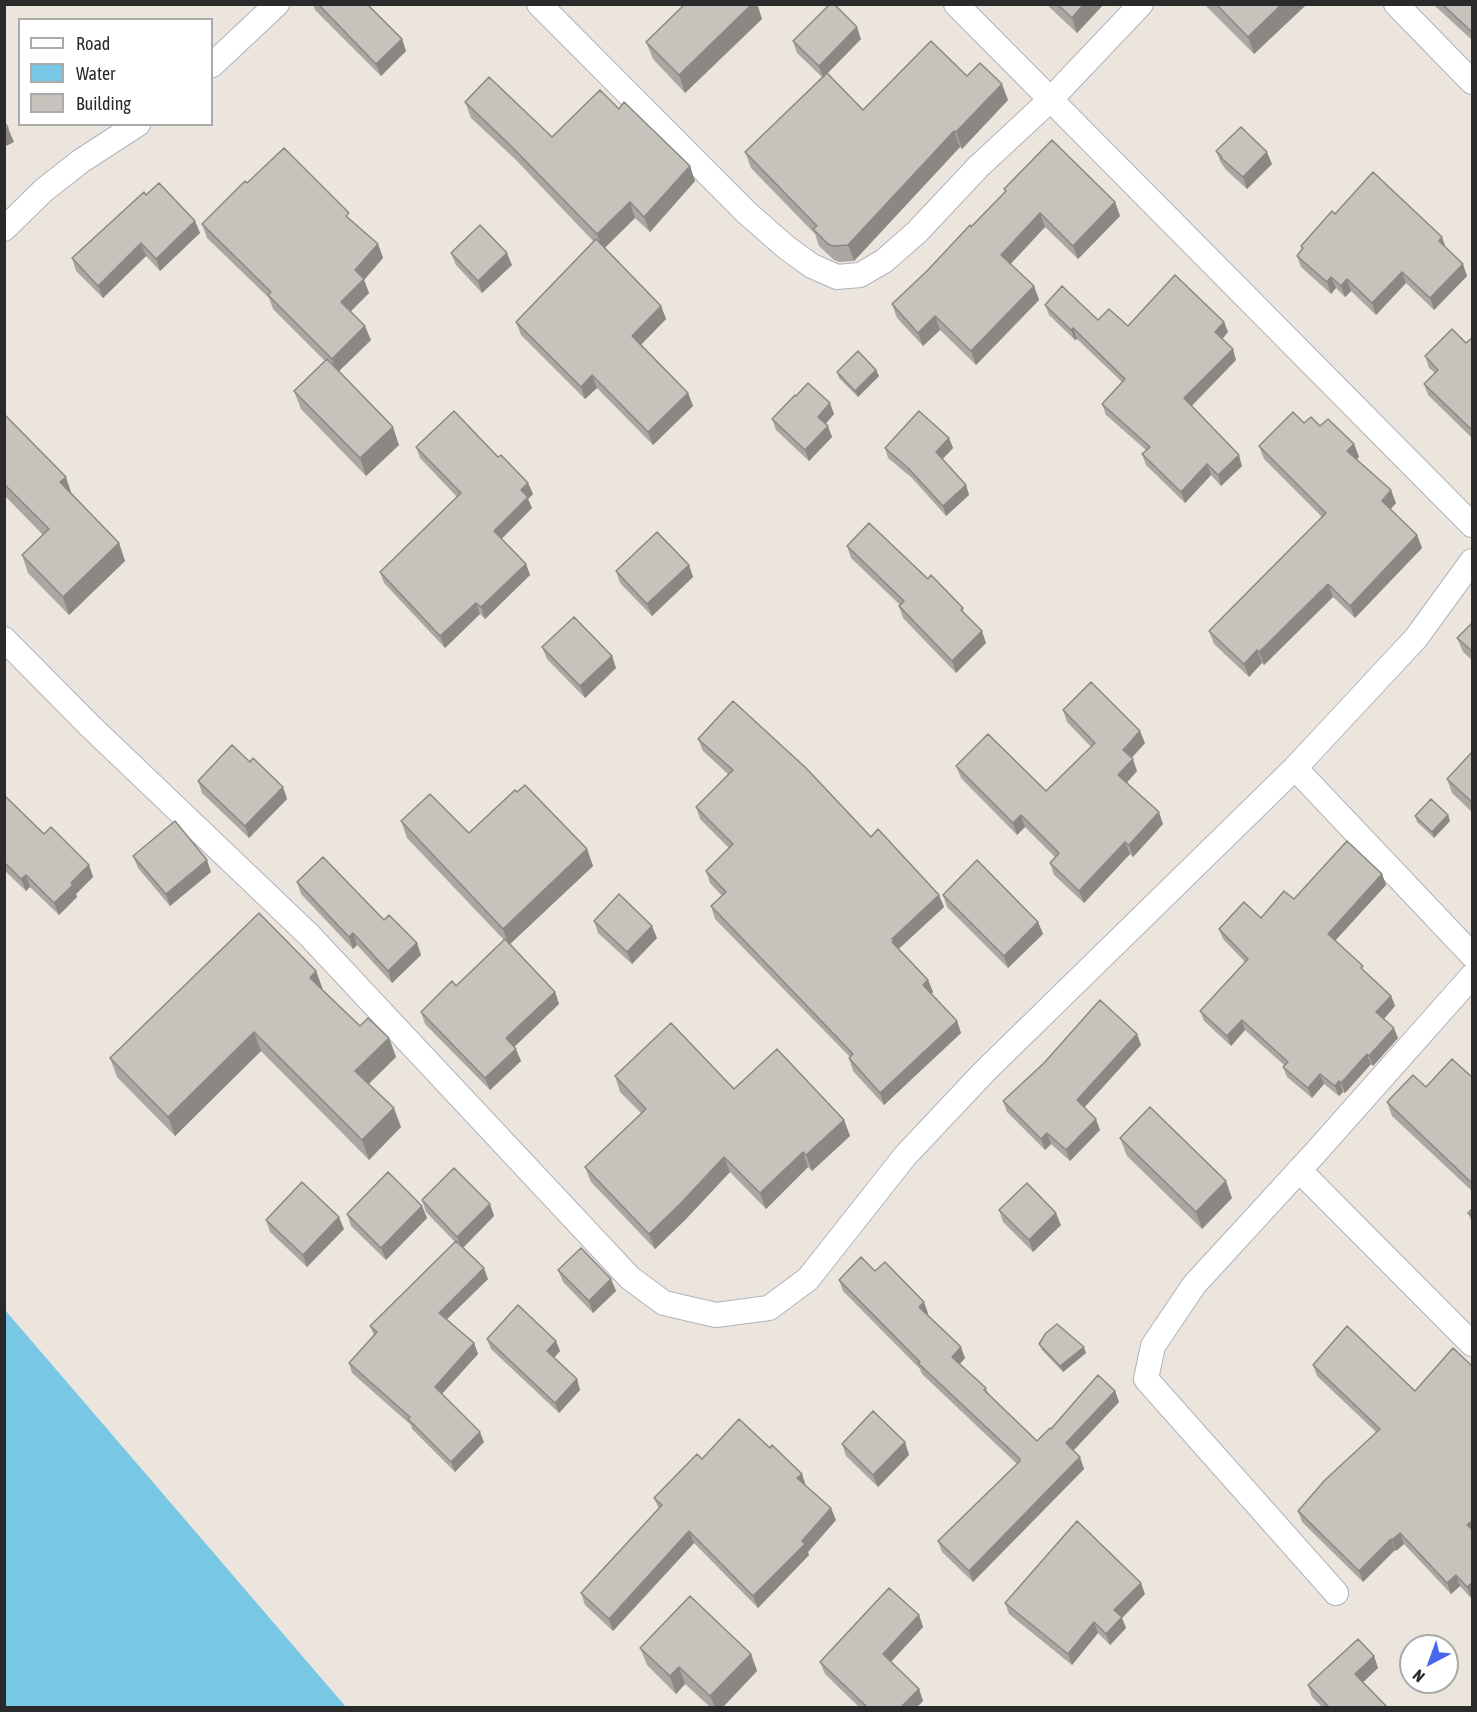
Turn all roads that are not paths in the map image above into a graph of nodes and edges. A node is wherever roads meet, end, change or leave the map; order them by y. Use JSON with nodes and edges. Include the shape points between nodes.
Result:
{"nodes":[{"id":1,"x":277,"y":4,"type":"edge"},
{"id":2,"x":539,"y":4,"type":"edge"},
{"id":3,"x":956,"y":4,"type":"edge"},
{"id":4,"x":1141,"y":4,"type":"edge"},
{"id":5,"x":1396,"y":4,"type":"edge"},
{"id":6,"x":213,"y":64,"type":"edge"},
{"id":7,"x":1473,"y":82,"type":"edge"},
{"id":8,"x":1050,"y":100,"type":"junction"},
{"id":9,"x":135,"y":126,"type":"edge"},
{"id":10,"x":4,"y":229,"type":"edge"},
{"id":11,"x":1473,"y":525,"type":"edge"},
{"id":12,"x":1473,"y":561,"type":"edge"},
{"id":13,"x":4,"y":639,"type":"edge"},
{"id":14,"x":1295,"y":768,"type":"junction"},
{"id":15,"x":1473,"y":955,"type":"edge"},
{"id":16,"x":1473,"y":976,"type":"edge"},
{"id":17,"x":1299,"y":1170,"type":"junction"},
{"id":18,"x":1473,"y":1344,"type":"edge"},
{"id":19,"x":1336,"y":1593,"type":"dead end"}],
"edges":[{"from":1,"to":6,"type":"street"},
{"from":2,"to":8,"type":"street","via":[[747,213],[812,266],[837,277],[860,275],[884,261]]},
{"from":3,"to":8,"type":"street"},
{"from":4,"to":8,"type":"street"},
{"from":5,"to":7,"type":"street"},
{"from":8,"to":11,"type":"street"},
{"from":9,"to":10,"type":"street","via":[[81,160]]},
{"from":12,"to":14,"type":"street","via":[[1416,638]]},
{"from":13,"to":14,"type":"street","via":[[309,935],[630,1278],[664,1303],[716,1315],[769,1308],[808,1279],[905,1156],[984,1072]]},
{"from":14,"to":15,"type":"street"},
{"from":16,"to":17,"type":"street"},
{"from":17,"to":18,"type":"street"},
{"from":17,"to":19,"type":"street","via":[[1194,1285],[1153,1346],[1146,1379]]}]}
